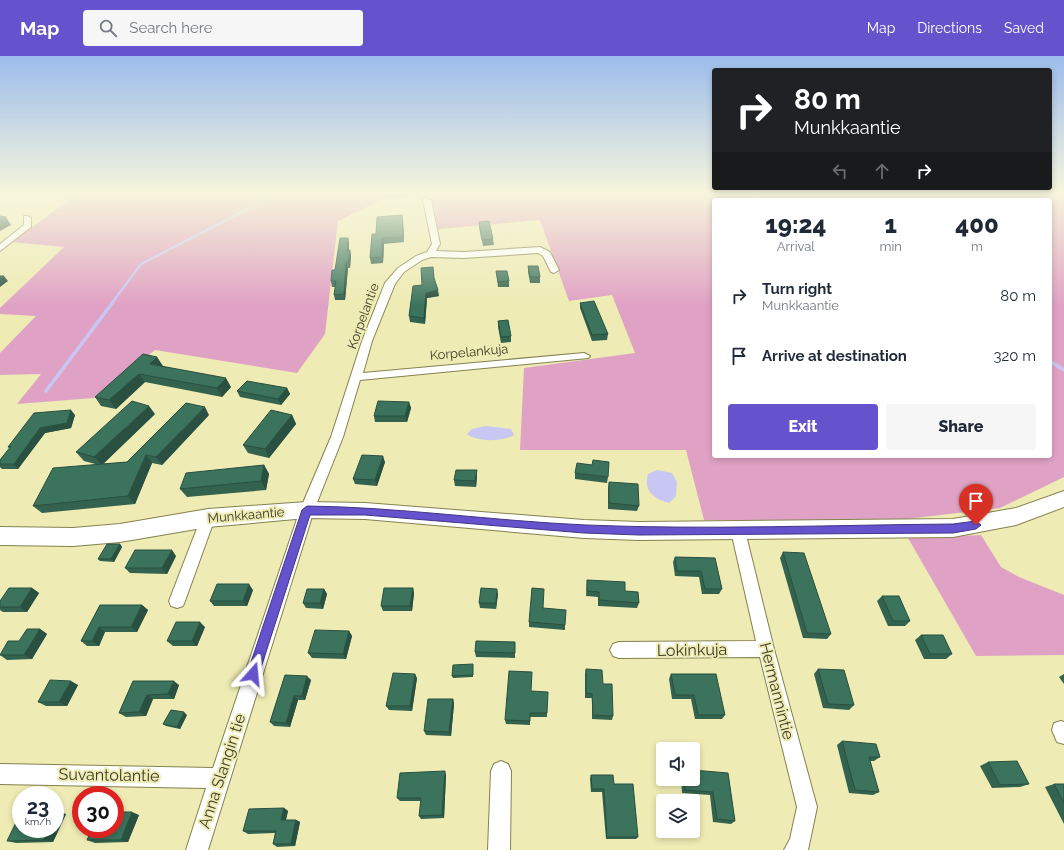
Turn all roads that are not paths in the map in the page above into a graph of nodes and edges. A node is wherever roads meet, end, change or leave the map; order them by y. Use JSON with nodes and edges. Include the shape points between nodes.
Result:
{"nodes":[{"id":1,"x":22,"y":231,"type":"edge"},
{"id":2,"x":433,"y":231,"type":"edge"},
{"id":3,"x":0,"y":248,"type":"edge"},
{"id":4,"x":430,"y":254,"type":"junction"},
{"id":5,"x":554,"y":270,"type":"dead end"},
{"id":6,"x":584,"y":356,"type":"dead end"},
{"id":7,"x":357,"y":377,"type":"junction"},
{"id":8,"x":1064,"y":499,"type":"edge"},
{"id":9,"x":307,"y":510,"type":"junction"},
{"id":10,"x":208,"y":518,"type":"junction"},
{"id":11,"x":738,"y":531,"type":"junction"},
{"id":12,"x":0,"y":536,"type":"edge"},
{"id":13,"x":177,"y":601,"type":"dead end"},
{"id":14,"x":766,"y":649,"type":"junction"},
{"id":15,"x":619,"y":650,"type":"dead end"},
{"id":16,"x":502,"y":771,"type":"dead end"},
{"id":17,"x":0,"y":774,"type":"edge"},
{"id":18,"x":219,"y":778,"type":"junction"},
{"id":19,"x":197,"y":850,"type":"edge"},
{"id":20,"x":499,"y":850,"type":"edge"},
{"id":21,"x":795,"y":850,"type":"edge"}],
"edges":[{"from":1,"to":3,"type":"street"},
{"from":2,"to":4,"type":"street","via":[[436,244]]},
{"from":4,"to":5,"type":"street","name":"Korpelantie","via":[[464,255],[540,250],[546,254]]},
{"from":4,"to":7,"type":"street","name":"Korpelantie","via":[[401,270],[390,283],[367,341]]},
{"from":6,"to":7,"type":"street","name":"Korpelankuja"},
{"from":7,"to":9,"type":"street","name":"Korpelantie","via":[[337,437]]},
{"from":8,"to":11,"type":"street","name":"Munkkaantie","via":[[1016,516],[953,528]]},
{"from":9,"to":10,"type":"street","name":"Munkkaantie"},
{"from":9,"to":11,"type":"street","name":"Munkkaantie","via":[[365,511],[584,529]]},
{"from":9,"to":18,"type":"street","name":"Anna Slangin tie"},
{"from":10,"to":12,"type":"street","name":"Munkkaantie","via":[[73,538]]},
{"from":10,"to":13,"type":"street"},
{"from":11,"to":14,"type":"street","name":"Hermannintie"},
{"from":14,"to":15,"type":"street","name":"Lokinkuja"},
{"from":14,"to":21,"type":"street","name":"Hermannintie","via":[[807,807],[800,843]]},
{"from":16,"to":20,"type":"street"},
{"from":17,"to":18,"type":"street","name":"Suvantolantie"},
{"from":18,"to":19,"type":"street","name":"Anna Slangin tie"}]}
